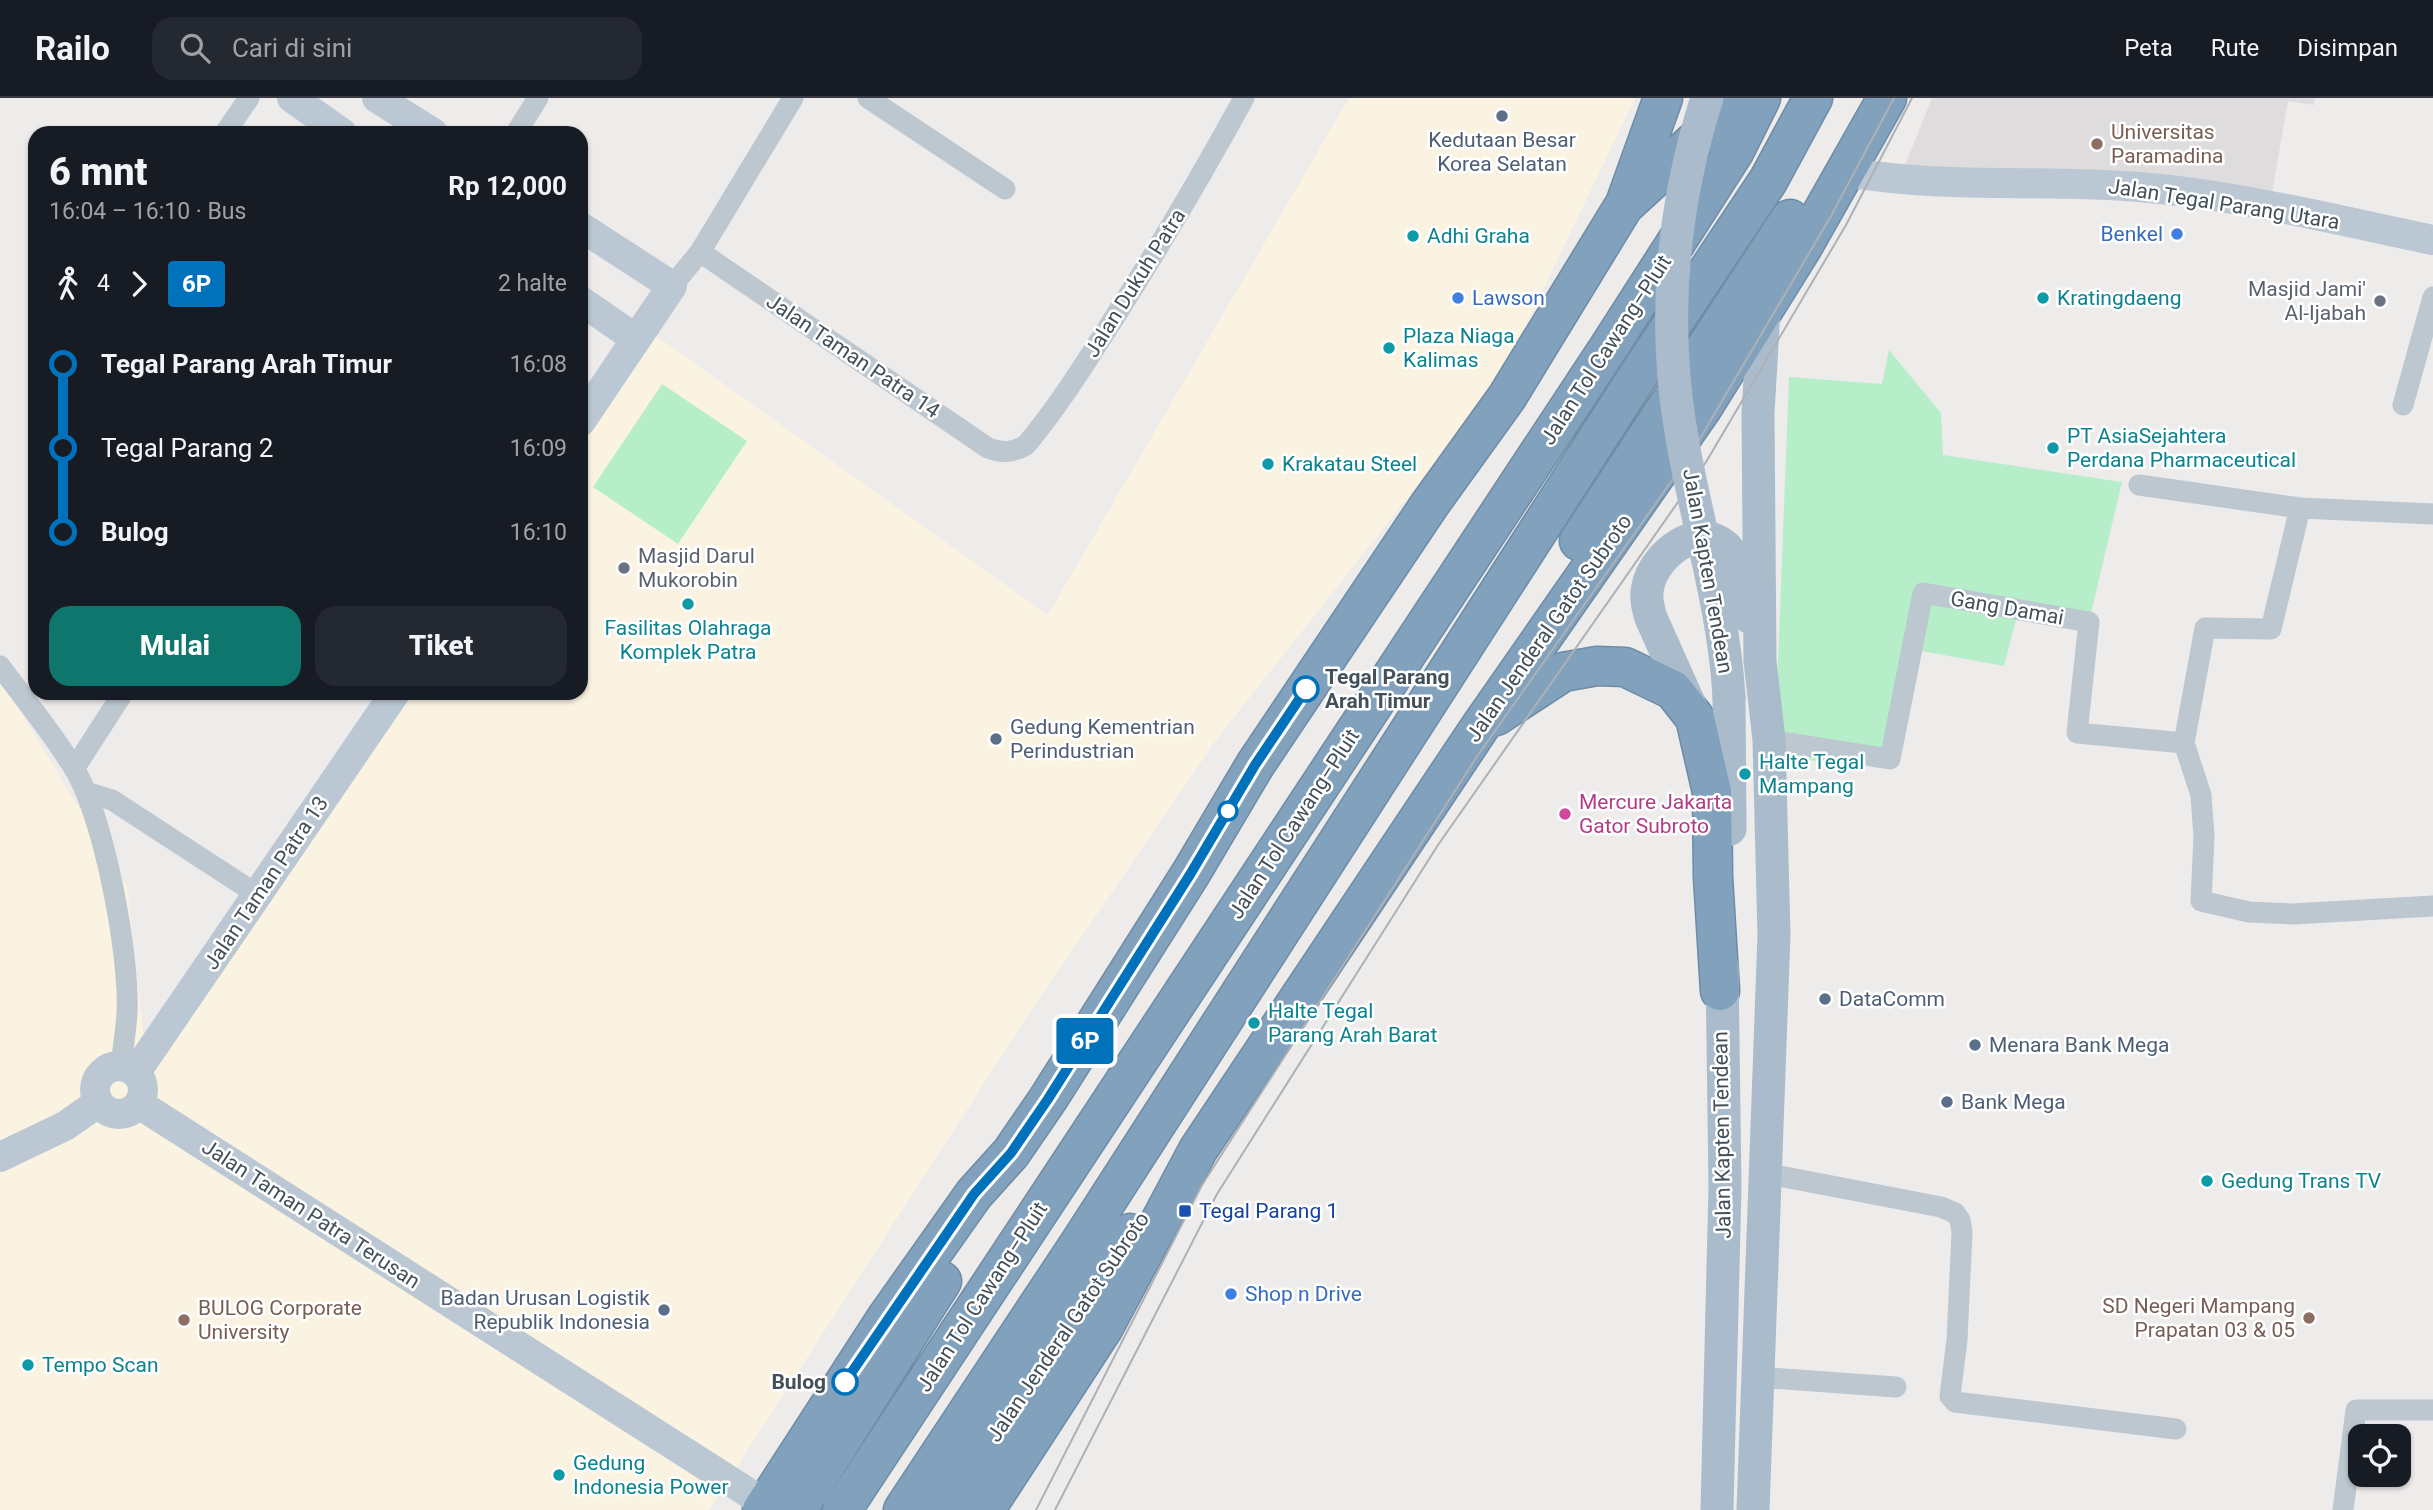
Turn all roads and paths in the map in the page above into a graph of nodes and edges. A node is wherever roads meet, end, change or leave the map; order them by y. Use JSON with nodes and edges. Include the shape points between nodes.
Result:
{"nodes":[{"id":1,"x":249,"y":98,"type":"edge"},
{"id":2,"x":292,"y":98,"type":"edge"},
{"id":3,"x":377,"y":98,"type":"edge"},
{"id":4,"x":538,"y":98,"type":"edge"},
{"id":5,"x":793,"y":98,"type":"edge"},
{"id":6,"x":868,"y":98,"type":"edge"},
{"id":7,"x":1244,"y":98,"type":"edge"},
{"id":8,"x":1663,"y":98,"type":"edge"},
{"id":9,"x":1707,"y":98,"type":"edge"},
{"id":10,"x":1729,"y":98,"type":"edge"},
{"id":11,"x":1761,"y":98,"type":"edge"},
{"id":12,"x":1813,"y":98,"type":"edge"},
{"id":13,"x":1856,"y":98,"type":"edge"},
{"id":14,"x":1886,"y":98,"type":"edge"},
{"id":15,"x":230,"y":126,"type":"edge"},
{"id":16,"x":332,"y":126,"type":"edge"},
{"id":17,"x":422,"y":126,"type":"edge"},
{"id":18,"x":520,"y":126,"type":"edge"},
{"id":19,"x":1847,"y":172,"type":"junction"},
{"id":20,"x":1005,"y":189,"type":"dead end"},
{"id":21,"x":1625,"y":205,"type":"junction"},
{"id":22,"x":588,"y":232,"type":"edge"},
{"id":23,"x":2433,"y":240,"type":"edge"},
{"id":24,"x":700,"y":252,"type":"junction"},
{"id":25,"x":672,"y":286,"type":"junction"},
{"id":26,"x":2433,"y":297,"type":"edge"},
{"id":27,"x":588,"y":305,"type":"edge"},
{"id":28,"x":1764,"y":310,"type":"junction"},
{"id":29,"x":636,"y":339,"type":"junction"},
{"id":30,"x":2403,"y":405,"type":"dead end"},
{"id":31,"x":588,"y":411,"type":"edge"},
{"id":32,"x":1008,"y":452,"type":"joint"},
{"id":33,"x":2139,"y":485,"type":"dead end"},
{"id":34,"x":2300,"y":508,"type":"junction"},
{"id":35,"x":2433,"y":514,"type":"edge"},
{"id":36,"x":1760,"y":661,"type":"junction"},
{"id":37,"x":0,"y":666,"type":"edge"},
{"id":38,"x":118,"y":700,"type":"edge"},
{"id":39,"x":390,"y":700,"type":"edge"},
{"id":40,"x":1490,"y":713,"type":"junction"},
{"id":41,"x":1695,"y":718,"type":"junction"},
{"id":42,"x":1769,"y":740,"type":"junction"},
{"id":43,"x":2184,"y":743,"type":"junction"},
{"id":44,"x":74,"y":769,"type":"junction"},
{"id":45,"x":86,"y":792,"type":"junction"},
{"id":46,"x":258,"y":895,"type":"junction"},
{"id":47,"x":2433,"y":906,"type":"edge"},
{"id":48,"x":1720,"y":991,"type":"junction"},
{"id":49,"x":128,"y":1069,"type":"junction"},
{"id":50,"x":98,"y":1103,"type":"junction"},
{"id":51,"x":139,"y":1104,"type":"junction"},
{"id":52,"x":1198,"y":1150,"type":"junction"},
{"id":53,"x":1011,"y":1153,"type":"junction"},
{"id":54,"x":0,"y":1157,"type":"edge"},
{"id":55,"x":1764,"y":1173,"type":"junction"},
{"id":56,"x":1756,"y":1377,"type":"junction"},
{"id":57,"x":1896,"y":1387,"type":"dead end"},
{"id":58,"x":2433,"y":1410,"type":"edge"},
{"id":59,"x":2176,"y":1429,"type":"dead end"},
{"id":60,"x":775,"y":1508,"type":"edge"},
{"id":61,"x":842,"y":1510,"type":"edge"},
{"id":62,"x":904,"y":1510,"type":"edge"},
{"id":63,"x":945,"y":1510,"type":"edge"},
{"id":64,"x":985,"y":1510,"type":"edge"},
{"id":65,"x":1717,"y":1510,"type":"edge"},
{"id":66,"x":1753,"y":1510,"type":"edge"},
{"id":67,"x":2343,"y":1510,"type":"edge"}],
"edges":[{"from":1,"to":15,"type":"street"},
{"from":2,"to":16,"type":"street"},
{"from":3,"to":17,"type":"street"},
{"from":4,"to":18,"type":"street"},
{"from":5,"to":24,"type":"street"},
{"from":6,"to":20,"type":"street"},
{"from":7,"to":32,"type":"street","name":"Jalan Dukuh Patra","via":[[1206,169],[1061,400],[1026,445]]},
{"from":8,"to":21,"type":"highway"},
{"from":9,"to":48,"type":"main road","name":"Jalan Kapten Tendean","bridge":true,"via":[[1686,169],[1671,303],[1674,379],[1727,657],[1730,814]]},
{"from":10,"to":21,"type":"highway","via":[[1709,128]]},
{"from":11,"to":61,"type":"highway","name":"Jalan Tol Cawang–Pluit","via":[[1734,152],[1609,348]]},
{"from":12,"to":62,"type":"highway","name":"Jalan Tol Cawang–Pluit","via":[[1768,181]]},
{"from":13,"to":40,"type":"highway","via":[[1800,204],[1569,556]]},
{"from":14,"to":19,"type":"highway","name":"Jalan Jenderal Gatot Subroto"},
{"from":19,"to":23,"type":"street","name":"Jalan Tegal Parang Utara","via":[[1893,180],[2141,187],[2282,209]]},
{"from":19,"to":28,"type":"highway","name":"Jalan Jenderal Gatot Subroto"},
{"from":21,"to":53,"type":"highway","via":[[1507,397],[1255,765]]},
{"from":22,"to":25,"type":"street"},
{"from":24,"to":25,"type":"street"},
{"from":24,"to":32,"type":"street","name":"Jalan Taman Patra 14","via":[[988,448]]},
{"from":25,"to":29,"type":"street"},
{"from":26,"to":30,"type":"street"},
{"from":27,"to":29,"type":"street"},
{"from":28,"to":36,"type":"main road","name":"Jalan Kapten Tendean","via":[[1758,413]]},
{"from":28,"to":40,"type":"highway","name":"Jalan Jenderal Gatot Subroto","via":[[1703,407]]},
{"from":29,"to":31,"type":"street"},
{"from":33,"to":34,"type":"street"},
{"from":34,"to":35,"type":"street"},
{"from":34,"to":43,"type":"street","via":[[2271,629],[2205,628]]},
{"from":36,"to":41,"type":"main road","via":[[1733,557],[1726,547],[1697,539],[1668,552],[1652,574],[1647,602]]},
{"from":36,"to":42,"type":"main road","name":"Jalan Kapten Tendean"},
{"from":37,"to":44,"type":"street"},
{"from":38,"to":44,"type":"street"},
{"from":39,"to":46,"type":"street","name":"Jalan Taman Patra 13"},
{"from":40,"to":41,"type":"highway","via":[[1563,672],[1597,666],[1625,667],[1653,678],[1674,690]]},
{"from":40,"to":52,"type":"highway","name":"Jalan Jenderal Gatot Subroto"},
{"from":41,"to":48,"type":"highway","via":[[1712,793]]},
{"from":42,"to":43,"type":"street","name":"Gang Damai","via":[[1890,759],[1924,593],[2090,622],[2077,733]]},
{"from":42,"to":55,"type":"main road","name":"Jalan Kapten Tendean","via":[[1774,935]]},
{"from":43,"to":47,"type":"street","via":[[2201,794],[2201,901],[2249,912],[2293,914]]},
{"from":44,"to":45,"type":"street"},
{"from":45,"to":46,"type":"street","via":[[111,800]]},
{"from":45,"to":49,"type":"street","via":[[121,939]]},
{"from":46,"to":49,"type":"street","name":"Jalan Taman Patra 13"},
{"from":48,"to":65,"type":"main road","name":"Jalan Kapten Tendean","via":[[1724,1187]]},
{"from":49,"to":50,"type":"street","via":[[112,1067],[99,1077]]},
{"from":49,"to":51,"type":"street","via":[[143,1087]]},
{"from":50,"to":51,"type":"street","via":[[114,1114]]},
{"from":50,"to":54,"type":"street","via":[[65,1126]]},
{"from":51,"to":60,"type":"street","name":"Jalan Taman Patra Terusan"},
{"from":52,"to":63,"type":"highway","name":"Jalan Jenderal Gatot Subroto","via":[[1162,1190],[1102,1274]]},
{"from":52,"to":64,"type":"highway","name":"Jalan Jenderal Gatot Subroto","via":[[1104,1327]]},
{"from":53,"to":60,"type":"highway","via":[[974,1194],[887,1317]]},
{"from":53,"to":60,"type":"highway","via":[[995,1195],[953,1264]]},
{"from":55,"to":56,"type":"main road","name":"Jalan Kapten Tendean"},
{"from":55,"to":59,"type":"street","via":[[1955,1213],[1962,1232],[1958,1340],[1950,1396],[1955,1402]]},
{"from":56,"to":57,"type":"street"},
{"from":56,"to":66,"type":"main road","name":"Jalan Kapten Tendean"},
{"from":58,"to":67,"type":"street","via":[[2356,1410]]}]}
